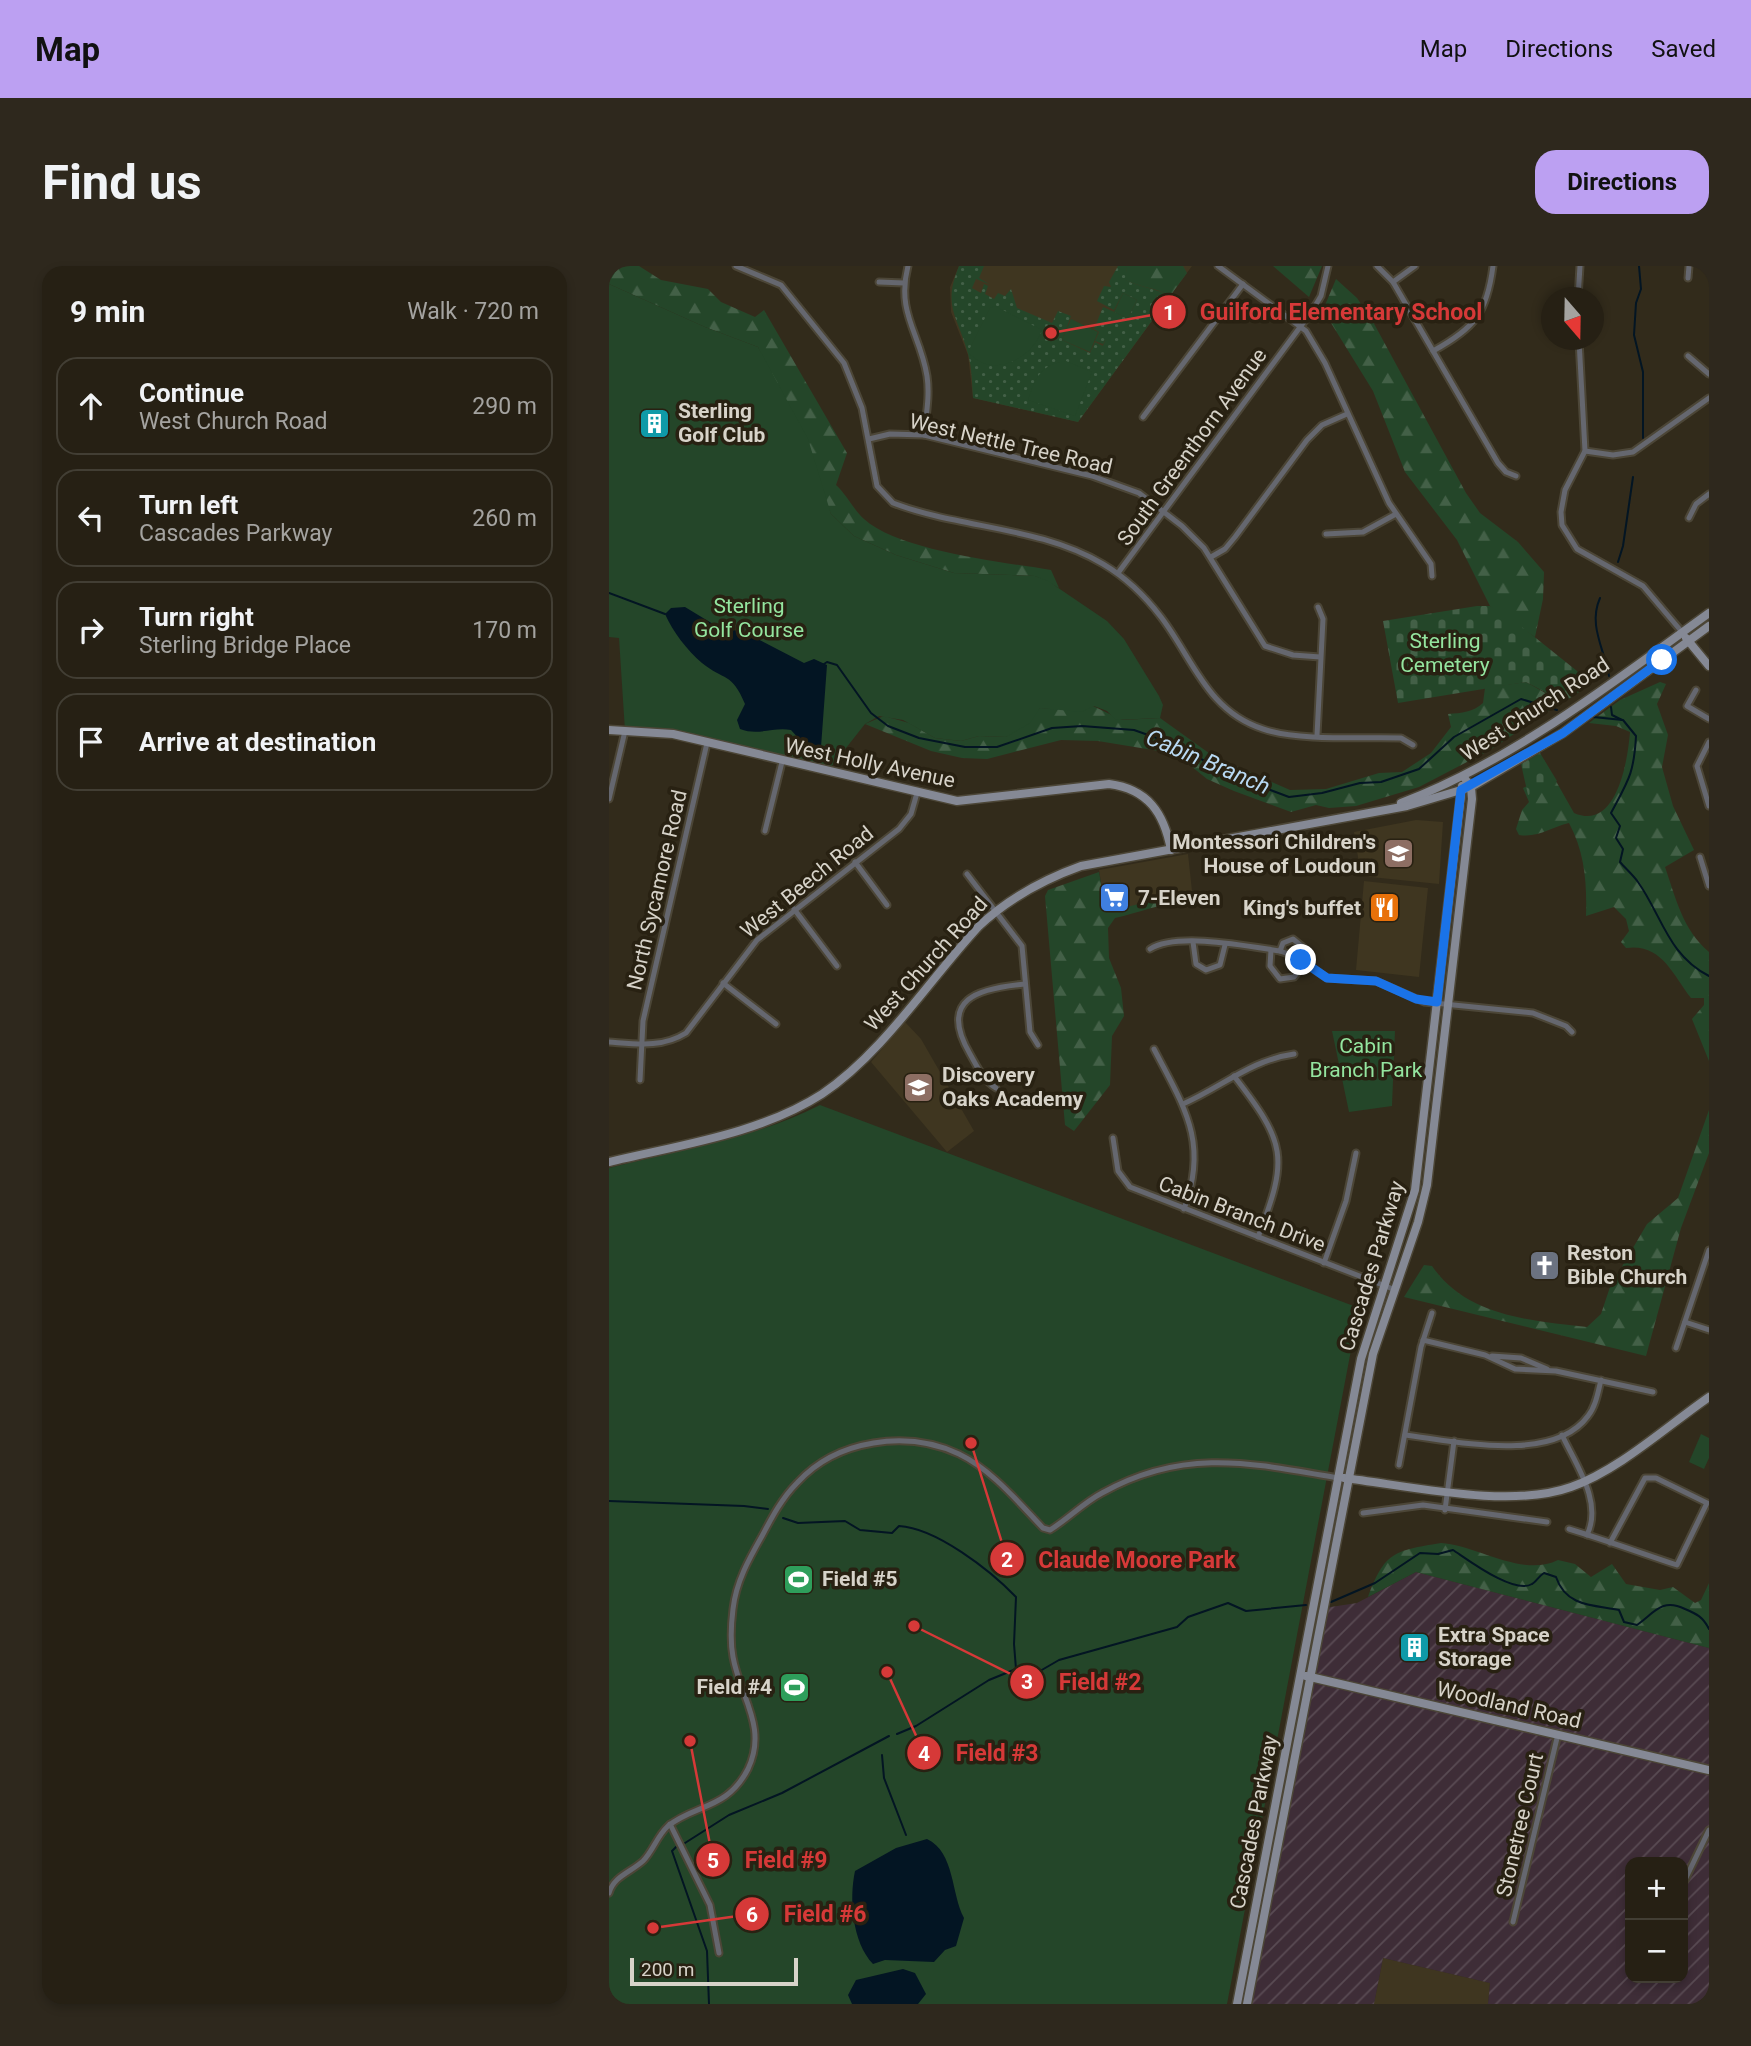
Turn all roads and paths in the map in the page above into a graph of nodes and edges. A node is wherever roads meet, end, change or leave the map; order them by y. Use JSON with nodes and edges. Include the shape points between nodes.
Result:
{"nodes":[{"id":1,"x":736,"y":266,"type":"edge"},
{"id":2,"x":908,"y":266,"type":"edge"},
{"id":3,"x":1219,"y":266,"type":"edge"},
{"id":4,"x":1328,"y":266,"type":"edge"},
{"id":5,"x":1377,"y":266,"type":"edge"},
{"id":6,"x":1415,"y":266,"type":"edge"},
{"id":7,"x":1493,"y":266,"type":"edge"},
{"id":8,"x":1580,"y":266,"type":"edge"},
{"id":9,"x":1689,"y":266,"type":"edge"},
{"id":10,"x":1688,"y":278,"type":"dead end"},
{"id":11,"x":879,"y":282,"type":"dead end"},
{"id":12,"x":1394,"y":282,"type":"junction"},
{"id":13,"x":904,"y":284,"type":"junction"},
{"id":14,"x":1243,"y":284,"type":"junction"},
{"id":15,"x":1579,"y":287,"type":"edge"},
{"id":16,"x":1301,"y":326,"type":"junction"},
{"id":17,"x":1580,"y":350,"type":"edge"},
{"id":18,"x":1433,"y":351,"type":"junction"},
{"id":19,"x":1688,"y":356,"type":"dead end"},
{"id":20,"x":1709,"y":374,"type":"edge"},
{"id":21,"x":1709,"y":398,"type":"edge"},
{"id":22,"x":1347,"y":414,"type":"junction"},
{"id":23,"x":1143,"y":417,"type":"dead end"},
{"id":24,"x":925,"y":435,"type":"junction"},
{"id":25,"x":869,"y":439,"type":"junction"},
{"id":26,"x":1585,"y":451,"type":"junction"},
{"id":27,"x":1516,"y":476,"type":"dead end"},
{"id":28,"x":1709,"y":494,"type":"edge"},
{"id":29,"x":1164,"y":512,"type":"junction"},
{"id":30,"x":1396,"y":514,"type":"junction"},
{"id":31,"x":1689,"y":518,"type":"dead end"},
{"id":32,"x":1326,"y":534,"type":"dead end"},
{"id":33,"x":1211,"y":557,"type":"junction"},
{"id":34,"x":1118,"y":573,"type":"junction"},
{"id":35,"x":1432,"y":576,"type":"dead end"},
{"id":36,"x":1318,"y":607,"type":"dead end"},
{"id":37,"x":1709,"y":613,"type":"edge"},
{"id":38,"x":1709,"y":626,"type":"edge"},
{"id":39,"x":1682,"y":632,"type":"junction"},
{"id":40,"x":1688,"y":640,"type":"junction"},
{"id":41,"x":1320,"y":657,"type":"junction"},
{"id":42,"x":1709,"y":666,"type":"edge"},
{"id":43,"x":1696,"y":690,"type":"dead end"},
{"id":44,"x":1709,"y":719,"type":"edge"},
{"id":45,"x":609,"y":730,"type":"edge"},
{"id":46,"x":625,"y":731,"type":"junction"},
{"id":47,"x":1317,"y":735,"type":"junction"},
{"id":48,"x":1709,"y":742,"type":"edge"},
{"id":49,"x":707,"y":743,"type":"junction"},
{"id":50,"x":1413,"y":745,"type":"dead end"},
{"id":51,"x":782,"y":762,"type":"junction"},
{"id":52,"x":1463,"y":776,"type":"junction"},
{"id":53,"x":1471,"y":787,"type":"junction"},
{"id":54,"x":1461,"y":790,"type":"junction"},
{"id":55,"x":917,"y":793,"type":"junction"},
{"id":56,"x":609,"y":799,"type":"edge"},
{"id":57,"x":1709,"y":806,"type":"edge"},
{"id":58,"x":1368,"y":812,"type":"junction"},
{"id":59,"x":765,"y":831,"type":"dead end"},
{"id":60,"x":1171,"y":850,"type":"junction"},
{"id":61,"x":1700,"y":858,"type":"dead end"},
{"id":62,"x":855,"y":862,"type":"junction"},
{"id":63,"x":967,"y":874,"type":"dead end"},
{"id":64,"x":1709,"y":883,"type":"edge"},
{"id":65,"x":887,"y":905,"type":"dead end"},
{"id":66,"x":794,"y":909,"type":"junction"},
{"id":67,"x":995,"y":911,"type":"junction"},
{"id":68,"x":1193,"y":942,"type":"junction"},
{"id":69,"x":1225,"y":945,"type":"junction"},
{"id":70,"x":1150,"y":949,"type":"dead end"},
{"id":71,"x":1271,"y":950,"type":"junction"},
{"id":72,"x":1280,"y":951,"type":"junction"},
{"id":73,"x":1303,"y":962,"type":"junction"},
{"id":74,"x":837,"y":966,"type":"dead end"},
{"id":75,"x":723,"y":983,"type":"junction"},
{"id":76,"x":1025,"y":984,"type":"junction"},
{"id":77,"x":1437,"y":1002,"type":"junction"},
{"id":78,"x":1447,"y":1003,"type":"junction"},
{"id":79,"x":776,"y":1024,"type":"dead end"},
{"id":80,"x":1572,"y":1032,"type":"dead end"},
{"id":81,"x":609,"y":1042,"type":"edge"},
{"id":82,"x":641,"y":1044,"type":"junction"},
{"id":83,"x":1038,"y":1045,"type":"dead end"},
{"id":84,"x":1154,"y":1049,"type":"dead end"},
{"id":85,"x":1294,"y":1054,"type":"dead end"},
{"id":86,"x":1234,"y":1076,"type":"junction"},
{"id":87,"x":640,"y":1080,"type":"dead end"},
{"id":88,"x":996,"y":1088,"type":"dead end"},
{"id":89,"x":1183,"y":1104,"type":"junction"},
{"id":90,"x":1113,"y":1138,"type":"dead end"},
{"id":91,"x":1356,"y":1153,"type":"dead end"},
{"id":92,"x":609,"y":1163,"type":"edge"},
{"id":93,"x":1184,"y":1209,"type":"junction"},
{"id":94,"x":1258,"y":1237,"type":"junction"},
{"id":95,"x":1709,"y":1250,"type":"edge"},
{"id":96,"x":1324,"y":1263,"type":"junction"},
{"id":97,"x":1707,"y":1266,"type":"edge"},
{"id":98,"x":1383,"y":1285,"type":"junction"},
{"id":99,"x":1393,"y":1289,"type":"junction"},
{"id":100,"x":1432,"y":1313,"type":"dead end"},
{"id":101,"x":1685,"y":1321,"type":"junction"},
{"id":102,"x":1709,"y":1330,"type":"edge"},
{"id":103,"x":1423,"y":1340,"type":"junction"},
{"id":104,"x":1676,"y":1348,"type":"dead end"},
{"id":105,"x":1486,"y":1355,"type":"junction"},
{"id":106,"x":1556,"y":1371,"type":"junction"},
{"id":107,"x":1601,"y":1380,"type":"junction"},
{"id":108,"x":1653,"y":1392,"type":"dead end"},
{"id":109,"x":1709,"y":1397,"type":"edge"},
{"id":110,"x":1405,"y":1435,"type":"junction"},
{"id":111,"x":1562,"y":1435,"type":"junction"},
{"id":112,"x":1454,"y":1441,"type":"junction"},
{"id":113,"x":1399,"y":1465,"type":"dead end"},
{"id":114,"x":1338,"y":1478,"type":"junction"},
{"id":115,"x":1349,"y":1479,"type":"junction"},
{"id":116,"x":1584,"y":1482,"type":"junction"},
{"id":117,"x":1448,"y":1490,"type":"junction"},
{"id":118,"x":1445,"y":1510,"type":"junction"},
{"id":119,"x":1363,"y":1513,"type":"dead end"},
{"id":120,"x":1547,"y":1522,"type":"dead end"},
{"id":121,"x":1569,"y":1529,"type":"dead end"},
{"id":122,"x":1587,"y":1535,"type":"junction"},
{"id":123,"x":1610,"y":1543,"type":"junction"},
{"id":124,"x":1301,"y":1675,"type":"junction"},
{"id":125,"x":1311,"y":1677,"type":"junction"},
{"id":126,"x":1558,"y":1734,"type":"junction"},
{"id":127,"x":1709,"y":1770,"type":"edge"},
{"id":128,"x":670,"y":1824,"type":"junction"},
{"id":129,"x":1709,"y":1830,"type":"edge"},
{"id":130,"x":1688,"y":1874,"type":"edge"},
{"id":131,"x":609,"y":1893,"type":"edge"},
{"id":132,"x":1513,"y":1922,"type":"dead end"},
{"id":133,"x":719,"y":1952,"type":"dead end"},
{"id":134,"x":1237,"y":2004,"type":"edge"},
{"id":135,"x":1247,"y":2004,"type":"edge"}],
"edges":[{"from":1,"to":25,"type":"street","via":[[781,285],[829,342],[852,379]]},
{"from":2,"to":13,"type":"street"},
{"from":3,"to":14,"type":"street"},
{"from":4,"to":16,"type":"street","name":"South Greenthorn Avenue","via":[[1321,296]]},
{"from":5,"to":12,"type":"street"},
{"from":6,"to":12,"type":"street"},
{"from":7,"to":18,"type":"street","via":[[1480,315],[1466,331]]},
{"from":8,"to":15,"type":"street"},
{"from":9,"to":10,"type":"street"},
{"from":11,"to":13,"type":"street"},
{"from":12,"to":18,"type":"street"},
{"from":13,"to":24,"type":"street","via":[[906,315],[927,375]]},
{"from":14,"to":16,"type":"street"},
{"from":14,"to":23,"type":"street"},
{"from":16,"to":22,"type":"street","via":[[1325,363]]},
{"from":16,"to":29,"type":"street","name":"South Greenthorn Avenue"},
{"from":17,"to":26,"type":"street"},
{"from":18,"to":27,"type":"street","via":[[1498,463]]},
{"from":19,"to":20,"type":"street"},
{"from":21,"to":26,"type":"street","via":[[1633,452]]},
{"from":22,"to":30,"type":"street"},
{"from":22,"to":33,"type":"street","via":[[1322,425],[1307,440],[1235,537]]},
{"from":24,"to":25,"type":"street","name":"West Nettle Tree Road","via":[[890,433]]},
{"from":24,"to":29,"type":"street","name":"West Nettle Tree Road","via":[[1105,480],[1139,493]]},
{"from":25,"to":34,"type":"street","via":[[877,486],[893,503],[1043,539],[1081,552]]},
{"from":26,"to":39,"type":"street","via":[[1562,498],[1565,533],[1588,557],[1643,586]]},
{"from":28,"to":31,"type":"street","via":[[1696,503]]},
{"from":29,"to":33,"type":"street","name":"West Nettle Tree Road"},
{"from":29,"to":34,"type":"street","name":"South Greenthorn Avenue"},
{"from":30,"to":32,"type":"street","via":[[1363,531]]},
{"from":30,"to":35,"type":"street","via":[[1431,564]]},
{"from":33,"to":41,"type":"street","name":"West Nettle Tree Road","via":[[1265,646]]},
{"from":34,"to":47,"type":"street","via":[[1161,618],[1202,684],[1230,712],[1262,729]]},
{"from":36,"to":41,"type":"street","via":[[1323,619]]},
{"from":37,"to":39,"type":"main road","name":"West Church Road"},
{"from":38,"to":40,"type":"main road","name":"West Church Road"},
{"from":39,"to":40,"type":"main road"},
{"from":39,"to":52,"type":"main road","name":"West Church Road","via":[[1549,725]]},
{"from":40,"to":42,"type":"main road"},
{"from":40,"to":53,"type":"main road","name":"West Church Road","via":[[1563,733]]},
{"from":41,"to":47,"type":"street"},
{"from":43,"to":44,"type":"street","via":[[1687,706]]},
{"from":45,"to":46,"type":"main road","name":"West Holly Avenue"},
{"from":46,"to":49,"type":"main road","name":"West Holly Avenue","via":[[673,734]]},
{"from":46,"to":56,"type":"street"},
{"from":47,"to":50,"type":"street","via":[[1401,738]]},
{"from":48,"to":57,"type":"street","via":[[1697,766]]},
{"from":49,"to":51,"type":"main road","name":"West Holly Avenue"},
{"from":49,"to":82,"type":"street","name":"North Sycamore Road"},
{"from":51,"to":55,"type":"main road","name":"West Holly Avenue"},
{"from":51,"to":59,"type":"street"},
{"from":52,"to":53,"type":"main road"},
{"from":52,"to":54,"type":"main road","name":"Cascades Parkway"},
{"from":52,"to":58,"type":"main road","name":"West Church Road"},
{"from":53,"to":54,"type":"main road","name":"West Church Road"},
{"from":53,"to":78,"type":"main road","name":"Cascades Parkway"},
{"from":54,"to":58,"type":"main road","name":"West Church Road"},
{"from":54,"to":77,"type":"main road","name":"Cascades Parkway"},
{"from":55,"to":60,"type":"main road","name":"West Holly Avenue","via":[[957,801],[1125,786],[1157,808]]},
{"from":55,"to":62,"type":"street","name":"West Beech Road","via":[[911,814],[899,828]]},
{"from":58,"to":60,"type":"main road","name":"West Church Road"},
{"from":60,"to":67,"type":"main road","name":"West Church Road","via":[[1081,866],[1038,884]]},
{"from":61,"to":64,"type":"street"},
{"from":62,"to":65,"type":"street"},
{"from":62,"to":66,"type":"street","name":"West Beech Road"},
{"from":63,"to":67,"type":"street"},
{"from":66,"to":74,"type":"street"},
{"from":66,"to":75,"type":"street","name":"West Beech Road","via":[[757,940]]},
{"from":67,"to":76,"type":"street","via":[[1022,946]]},
{"from":67,"to":92,"type":"main road","name":"West Church Road","via":[[868,1054],[821,1095],[764,1122]]},
{"from":68,"to":69,"type":"street"},
{"from":68,"to":69,"type":"street","via":[[1196,964],[1206,970],[1220,965]]},
{"from":68,"to":70,"type":"street","via":[[1168,941]]},
{"from":69,"to":71,"type":"street"},
{"from":71,"to":72,"type":"street"},
{"from":71,"to":73,"type":"street","via":[[1270,966],[1280,979],[1294,977]]},
{"from":72,"to":73,"type":"street"},
{"from":72,"to":73,"type":"street","via":[[1283,943],[1293,939],[1304,948]]},
{"from":73,"to":77,"type":"street","via":[[1327,978],[1376,981],[1416,999]]},
{"from":75,"to":79,"type":"street"},
{"from":75,"to":82,"type":"street","name":"West Beech Road","via":[[686,1033],[672,1042]]},
{"from":76,"to":83,"type":"street","via":[[1030,1032]]},
{"from":76,"to":88,"type":"street","via":[[980,991],[958,1018],[963,1042],[986,1082]]},
{"from":77,"to":78,"type":"street"},
{"from":77,"to":98,"type":"main road","name":"Cascades Parkway","via":[[1415,1190]]},
{"from":78,"to":80,"type":"street","via":[[1533,1013]]},
{"from":78,"to":99,"type":"main road","name":"Cascades Parkway","via":[[1425,1197]]},
{"from":81,"to":82,"type":"street","name":"West Beech Road"},
{"from":82,"to":87,"type":"street","name":"North Sycamore Road"},
{"from":84,"to":89,"type":"street"},
{"from":85,"to":86,"type":"street","via":[[1261,1061]]},
{"from":86,"to":89,"type":"street"},
{"from":86,"to":94,"type":"street","via":[[1271,1126],[1278,1151],[1276,1191]]},
{"from":89,"to":93,"type":"street","via":[[1196,1154]]},
{"from":90,"to":93,"type":"street","name":"Cabin Branch Drive","via":[[1122,1180]]},
{"from":91,"to":96,"type":"street","via":[[1346,1201]]},
{"from":93,"to":94,"type":"street","name":"Cabin Branch Drive"},
{"from":94,"to":96,"type":"street","name":"Cabin Branch Drive"},
{"from":95,"to":97,"type":"street"},
{"from":96,"to":98,"type":"street","name":"Cabin Branch Drive"},
{"from":97,"to":101,"type":"street"},
{"from":98,"to":99,"type":"street","name":"Cabin Branch Drive"},
{"from":98,"to":114,"type":"main road","name":"Cascades Parkway","via":[[1361,1359]]},
{"from":99,"to":115,"type":"main road","name":"Cascades Parkway","via":[[1373,1354]]},
{"from":100,"to":103,"type":"street"},
{"from":101,"to":102,"type":"street"},
{"from":101,"to":104,"type":"street"},
{"from":103,"to":105,"type":"street"},
{"from":103,"to":110,"type":"street"},
{"from":105,"to":106,"type":"street","via":[[1521,1358]]},
{"from":105,"to":106,"type":"street","via":[[1515,1369]]},
{"from":106,"to":107,"type":"street"},
{"from":107,"to":108,"type":"street"},
{"from":107,"to":111,"type":"street","via":[[1587,1418]]},
{"from":109,"to":116,"type":"main road"},
{"from":110,"to":112,"type":"street"},
{"from":110,"to":113,"type":"street"},
{"from":111,"to":112,"type":"street","via":[[1514,1446]]},
{"from":111,"to":116,"type":"street"},
{"from":112,"to":117,"type":"street"},
{"from":114,"to":115,"type":"main road"},
{"from":114,"to":124,"type":"main road","name":"Cascades Parkway"},
{"from":114,"to":128,"type":"street","via":[[1247,1461],[1179,1464],[1121,1483],[1050,1530],[982,1469],[947,1449],[887,1441],[836,1455],[804,1476],[778,1506],[736,1590],[733,1657],[756,1726],[748,1769],[719,1801]]},
{"from":115,"to":117,"type":"main road"},
{"from":115,"to":125,"type":"main road","name":"Cascades Parkway"},
{"from":116,"to":117,"type":"main road","via":[[1530,1496]]},
{"from":116,"to":122,"type":"street","via":[[1594,1510]]},
{"from":117,"to":118,"type":"street"},
{"from":118,"to":119,"type":"street","via":[[1415,1505]]},
{"from":118,"to":120,"type":"street"},
{"from":121,"to":122,"type":"street"},
{"from":122,"to":123,"type":"street"},
{"from":123,"to":123,"type":"street","via":[[1677,1565],[1707,1503],[1656,1478],[1645,1478]]},
{"from":124,"to":125,"type":"main road","name":"Woodland Road"},
{"from":124,"to":134,"type":"main road","name":"Cascades Parkway"},
{"from":125,"to":126,"type":"main road","name":"Woodland Road"},
{"from":125,"to":135,"type":"main road","name":"Cascades Parkway"},
{"from":126,"to":127,"type":"main road","name":"Woodland Road"},
{"from":126,"to":132,"type":"street","name":"Stonetree Court"},
{"from":128,"to":131,"type":"street","via":[[643,1862],[617,1880]]},
{"from":128,"to":133,"type":"street","via":[[710,1905]]},
{"from":129,"to":130,"type":"street"}]}
